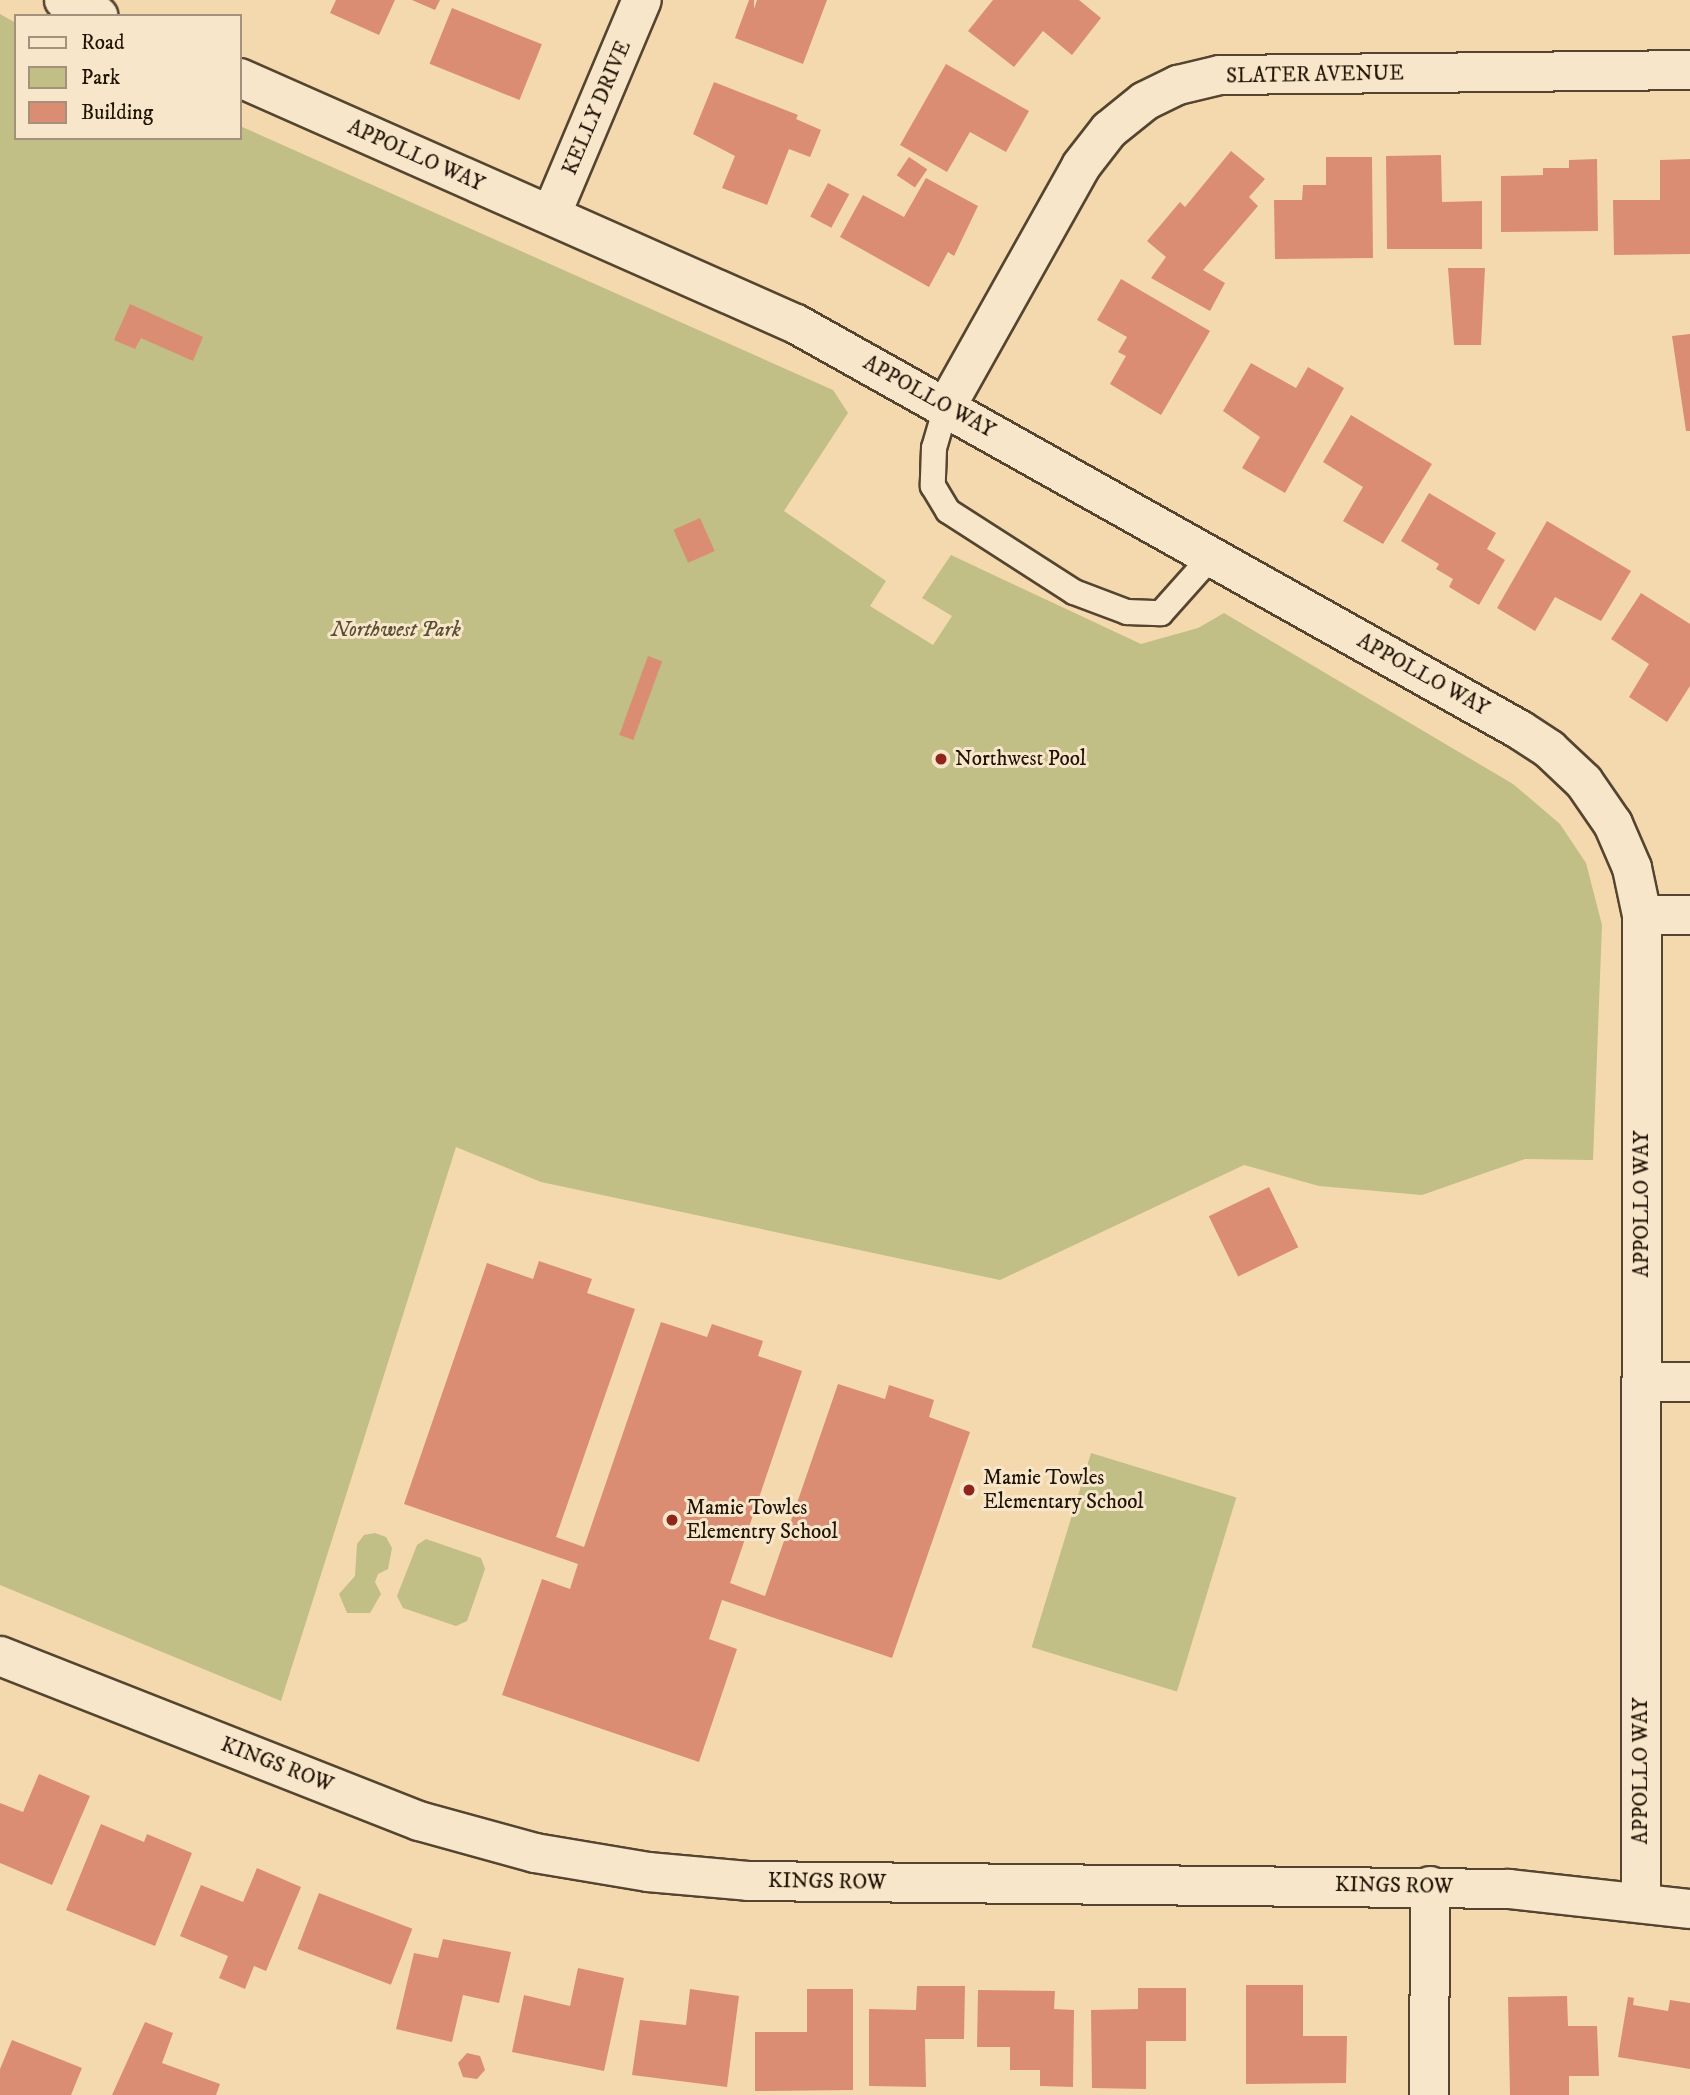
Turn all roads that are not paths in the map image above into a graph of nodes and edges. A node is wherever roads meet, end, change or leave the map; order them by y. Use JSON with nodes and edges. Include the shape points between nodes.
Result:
{"nodes":[{"id":1,"x":64,"y":0,"type":"edge"},
{"id":2,"x":642,"y":0,"type":"edge"},
{"id":3,"x":95,"y":14,"type":"edge"},
{"id":4,"x":1690,"y":70,"type":"edge"},
{"id":5,"x":242,"y":79,"type":"edge"},
{"id":6,"x":551,"y":215,"type":"junction"},
{"id":7,"x":946,"y":407,"type":"junction"},
{"id":8,"x":1212,"y":556,"type":"junction"},
{"id":9,"x":1642,"y":915,"type":"junction"},
{"id":10,"x":1690,"y":915,"type":"edge"},
{"id":11,"x":1642,"y":1382,"type":"junction"},
{"id":12,"x":1690,"y":1382,"type":"edge"},
{"id":13,"x":0,"y":1656,"type":"edge"},
{"id":14,"x":1430,"y":1886,"type":"junction"},
{"id":15,"x":1641,"y":1900,"type":"junction"},
{"id":16,"x":1690,"y":1909,"type":"edge"},
{"id":17,"x":1429,"y":2095,"type":"edge"}],
"edges":[{"from":1,"to":3,"type":"street"},
{"from":2,"to":6,"type":"street","name":"KELLY DRIVE"},
{"from":4,"to":7,"type":"street","name":"SLATER AVENUE","via":[[1220,75],[1178,85],[1145,101],[1109,130],[1081,166]]},
{"from":5,"to":6,"type":"street","name":"APPOLLO WAY"},
{"from":6,"to":7,"type":"street","name":"APPOLLO WAY","via":[[796,324]]},
{"from":7,"to":8,"type":"street","name":"APPOLLO WAY"},
{"from":7,"to":8,"type":"lane","via":[[934,448],[933,486],[948,511],[1074,592],[1127,612],[1161,614]]},
{"from":8,"to":9,"type":"street","name":"APPOLLO WAY","via":[[1549,749],[1584,782],[1613,824],[1632,868]]},
{"from":9,"to":10,"type":"street"},
{"from":9,"to":11,"type":"street","name":"APPOLLO WAY"},
{"from":11,"to":12,"type":"street"},
{"from":11,"to":15,"type":"street","name":"APPOLLO WAY"},
{"from":13,"to":14,"type":"street","name":"KINGS ROW","via":[[419,1821],[535,1853],[604,1865],[748,1881]]},
{"from":14,"to":15,"type":"street","name":"KINGS ROW"},
{"from":14,"to":17,"type":"street"},
{"from":15,"to":16,"type":"street","name":"KINGS ROW"}]}
